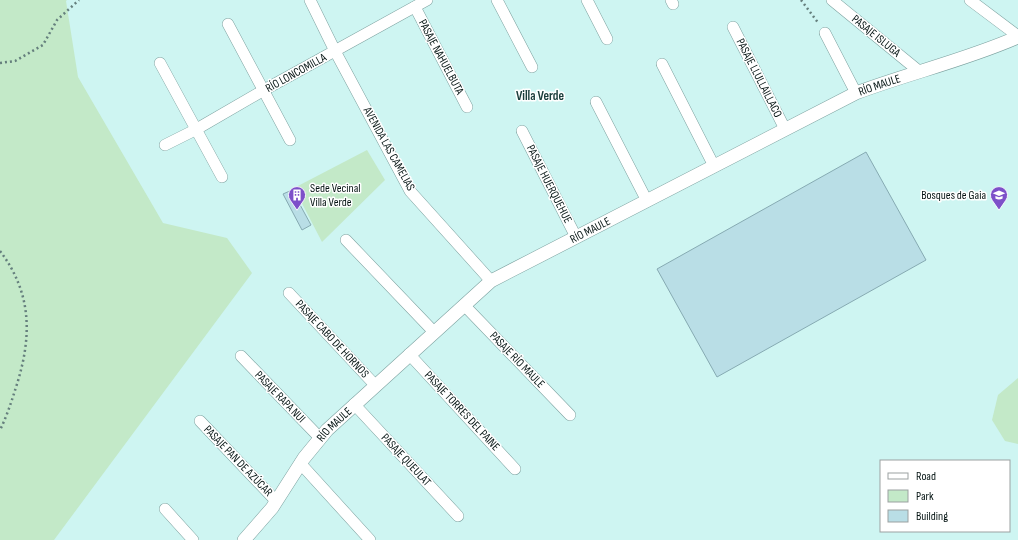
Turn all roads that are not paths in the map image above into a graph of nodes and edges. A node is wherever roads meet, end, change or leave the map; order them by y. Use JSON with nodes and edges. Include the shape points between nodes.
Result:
{"nodes":[{"id":1,"x":310,"y":0,"type":"edge"},
{"id":2,"x":427,"y":0,"type":"edge"},
{"id":3,"x":497,"y":0,"type":"edge"},
{"id":4,"x":587,"y":0,"type":"edge"},
{"id":5,"x":832,"y":0,"type":"edge"},
{"id":6,"x":970,"y":0,"type":"edge"},
{"id":7,"x":415,"y":7,"type":"junction"},
{"id":8,"x":228,"y":24,"type":"dead end"},
{"id":9,"x":732,"y":27,"type":"dead end"},
{"id":10,"x":825,"y":33,"type":"road end"},
{"id":11,"x":1018,"y":36,"type":"edge"},
{"id":12,"x":607,"y":39,"type":"dead end"},
{"id":13,"x":335,"y":51,"type":"junction"},
{"id":14,"x":160,"y":63,"type":"dead end"},
{"id":15,"x":662,"y":64,"type":"dead end"},
{"id":16,"x":532,"y":67,"type":"dead end"},
{"id":17,"x":920,"y":72,"type":"junction"},
{"id":18,"x":264,"y":90,"type":"junction"},
{"id":19,"x":856,"y":93,"type":"junction"},
{"id":20,"x":596,"y":102,"type":"dead end"},
{"id":21,"x":467,"y":107,"type":"dead end"},
{"id":22,"x":785,"y":129,"type":"junction"},
{"id":23,"x":195,"y":130,"type":"junction"},
{"id":24,"x":522,"y":131,"type":"dead end"},
{"id":25,"x":290,"y":140,"type":"dead end"},
{"id":26,"x":165,"y":145,"type":"dead end"},
{"id":27,"x":714,"y":166,"type":"junction"},
{"id":28,"x":222,"y":177,"type":"dead end"},
{"id":29,"x":647,"y":201,"type":"junction"},
{"id":30,"x":576,"y":237,"type":"junction"},
{"id":31,"x":346,"y":240,"type":"dead end"},
{"id":32,"x":491,"y":281,"type":"junction"},
{"id":33,"x":289,"y":293,"type":"dead end"},
{"id":34,"x":464,"y":305,"type":"junction"},
{"id":35,"x":434,"y":332,"type":"junction"},
{"id":36,"x":409,"y":354,"type":"junction"},
{"id":37,"x":240,"y":356,"type":"dead end"},
{"id":38,"x":375,"y":385,"type":"junction"},
{"id":39,"x":354,"y":404,"type":"junction"},
{"id":40,"x":570,"y":415,"type":"dead end"},
{"id":41,"x":200,"y":421,"type":"dead end"},
{"id":42,"x":320,"y":438,"type":"junction"},
{"id":43,"x":300,"y":463,"type":"junction"},
{"id":44,"x":515,"y":468,"type":"dead end"},
{"id":45,"x":276,"y":501,"type":"junction"},
{"id":46,"x":165,"y":508,"type":"dead end"},
{"id":47,"x":458,"y":516,"type":"dead end"},
{"id":48,"x":249,"y":538,"type":"edge"},
{"id":49,"x":193,"y":540,"type":"edge"},
{"id":50,"x":370,"y":540,"type":"edge"}],
"edges":[{"from":1,"to":13,"type":"street","name":"AVENIDA LAS CAMELIAS"},
{"from":2,"to":7,"type":"street","name":"RÍO LONCOMILLA"},
{"from":3,"to":16,"type":"street"},
{"from":4,"to":12,"type":"street"},
{"from":5,"to":17,"type":"street","name":"PASAJE ISLUGA"},
{"from":6,"to":11,"type":"street"},
{"from":7,"to":13,"type":"street","name":"RÍO LONCOMILLA"},
{"from":7,"to":21,"type":"street","name":"PASAJE NAHUELBUTA"},
{"from":8,"to":18,"type":"street"},
{"from":9,"to":22,"type":"street","name":"PASAJE LLULLAILLACO"},
{"from":10,"to":19,"type":"street"},
{"from":11,"to":17,"type":"street","name":"RÍO MAULE"},
{"from":13,"to":18,"type":"street","name":"RÍO LONCOMILLA"},
{"from":13,"to":32,"type":"street","name":"AVENIDA LAS CAMELIAS","via":[[410,190]]},
{"from":14,"to":23,"type":"street"},
{"from":15,"to":27,"type":"street"},
{"from":17,"to":19,"type":"street","name":"RÍO MAULE","via":[[886,81]]},
{"from":18,"to":23,"type":"street","name":"RÍO LONCOMILLA"},
{"from":18,"to":25,"type":"street"},
{"from":19,"to":22,"type":"street","name":"RÍO MAULE"},
{"from":20,"to":29,"type":"street"},
{"from":22,"to":27,"type":"street","name":"RÍO MAULE"},
{"from":23,"to":26,"type":"street","name":"RÍO LONCOMILLA"},
{"from":23,"to":28,"type":"street"},
{"from":24,"to":30,"type":"street","name":"PASAJE HUERQUEHUE"},
{"from":27,"to":29,"type":"street","name":"RÍO MAULE"},
{"from":29,"to":30,"type":"street","name":"RÍO MAULE"},
{"from":30,"to":32,"type":"street","name":"RÍO MAULE"},
{"from":31,"to":35,"type":"street"},
{"from":32,"to":34,"type":"street","name":"RÍO MAULE"},
{"from":33,"to":38,"type":"street","name":"PASAJE CABO DE HORNOS"},
{"from":34,"to":35,"type":"street","name":"RÍO MAULE"},
{"from":34,"to":40,"type":"street","name":"PASAJE RÍO MAULE"},
{"from":35,"to":36,"type":"street","name":"RÍO MAULE"},
{"from":36,"to":38,"type":"street","name":"RÍO MAULE"},
{"from":36,"to":44,"type":"street","name":"PASAJE TORRES DEL PAINE"},
{"from":37,"to":42,"type":"street","name":"PASAJE RAPA NUI"},
{"from":38,"to":39,"type":"street","name":"RÍO MAULE"},
{"from":39,"to":42,"type":"street","name":"RÍO MAULE"},
{"from":39,"to":47,"type":"street","name":"PASAJE QUEULAT"},
{"from":41,"to":45,"type":"street","name":"PASAJE PAN DE AZÚCAR"},
{"from":42,"to":43,"type":"street","name":"RÍO MAULE"},
{"from":43,"to":45,"type":"street","name":"RÍO MAULE"},
{"from":43,"to":50,"type":"street"},
{"from":45,"to":48,"type":"street","name":"RÍO MAULE"},
{"from":46,"to":49,"type":"street"}]}
